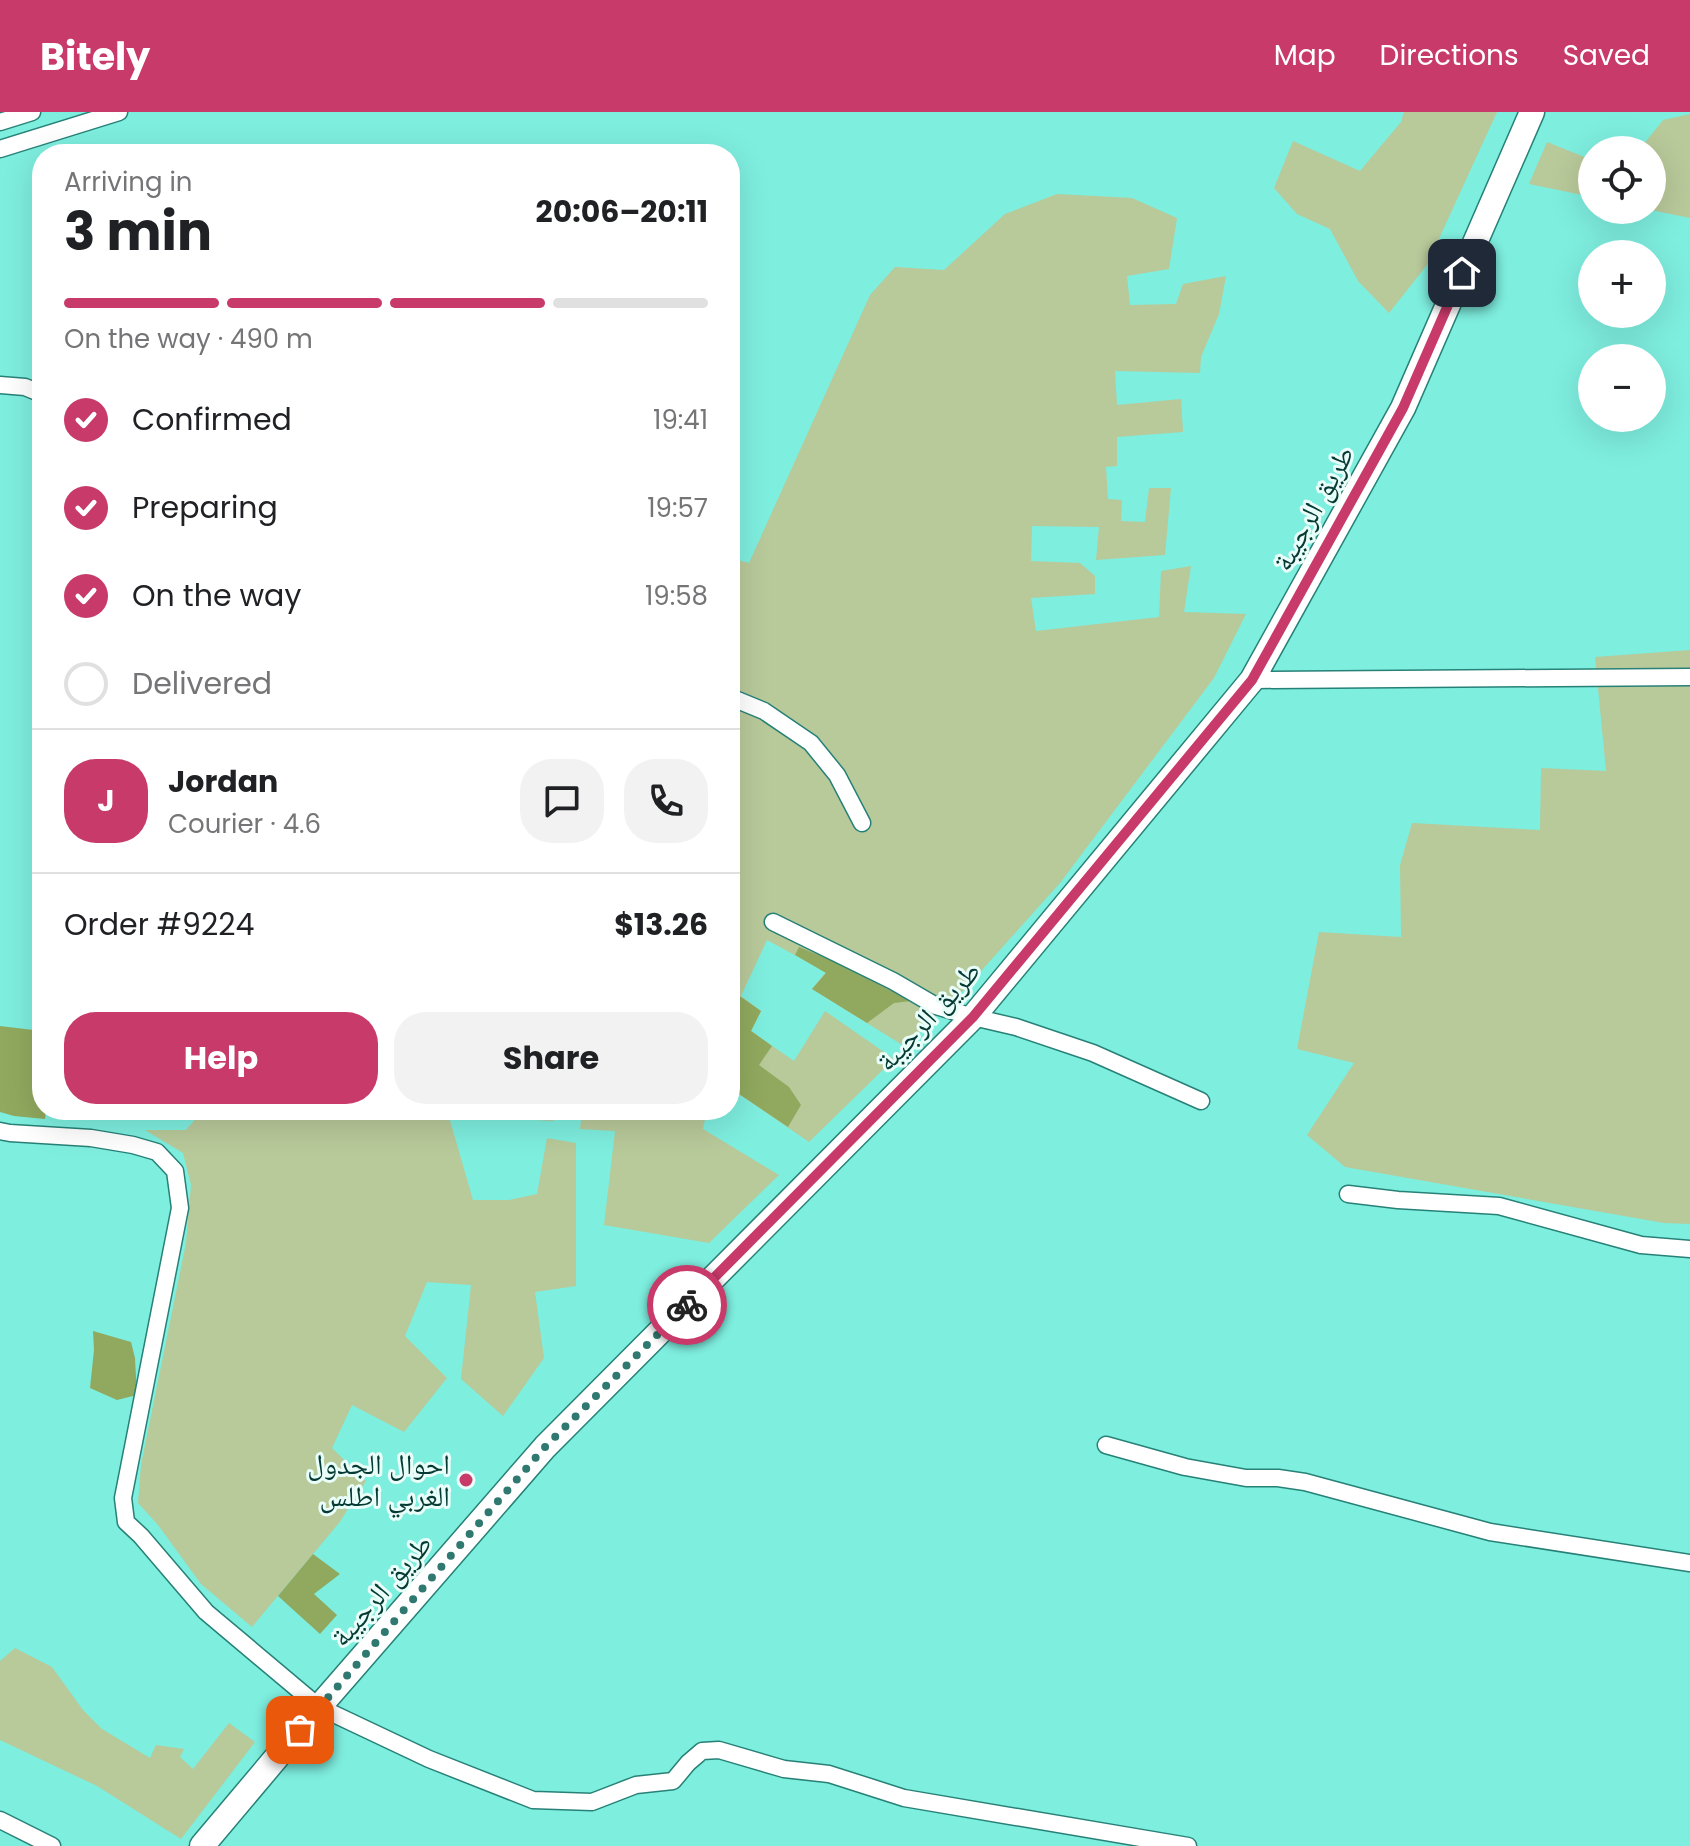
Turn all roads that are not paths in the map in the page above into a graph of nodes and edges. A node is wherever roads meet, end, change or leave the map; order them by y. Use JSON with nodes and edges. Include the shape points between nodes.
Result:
{"nodes":[{"id":1,"x":32,"y":112,"type":"edge"},
{"id":2,"x":119,"y":112,"type":"edge"},
{"id":3,"x":1532,"y":112,"type":"edge"},
{"id":4,"x":0,"y":122,"type":"edge"},
{"id":5,"x":0,"y":149,"type":"edge"},
{"id":6,"x":0,"y":385,"type":"edge"},
{"id":7,"x":32,"y":390,"type":"edge"},
{"id":8,"x":1690,"y":677,"type":"edge"},
{"id":9,"x":1252,"y":680,"type":"junction"},
{"id":10,"x":740,"y":701,"type":"edge"},
{"id":11,"x":862,"y":823,"type":"dead end"},
{"id":12,"x":773,"y":922,"type":"dead end"},
{"id":13,"x":973,"y":1017,"type":"junction"},
{"id":14,"x":1201,"y":1101,"type":"dead end"},
{"id":15,"x":0,"y":1131,"type":"edge"},
{"id":16,"x":1348,"y":1194,"type":"dead end"},
{"id":17,"x":1690,"y":1249,"type":"edge"},
{"id":18,"x":1106,"y":1445,"type":"dead end"},
{"id":19,"x":1690,"y":1563,"type":"edge"},
{"id":20,"x":319,"y":1707,"type":"junction"},
{"id":21,"x":0,"y":1820,"type":"edge"},
{"id":22,"x":52,"y":1846,"type":"edge"},
{"id":23,"x":202,"y":1846,"type":"edge"},
{"id":24,"x":1188,"y":1846,"type":"edge"}],
"edges":[{"from":1,"to":4,"type":"street"},
{"from":2,"to":5,"type":"street"},
{"from":3,"to":9,"type":"main road","name":"طريق الرجيبة","via":[[1403,408]]},
{"from":6,"to":7,"type":"street"},
{"from":8,"to":9,"type":"street"},
{"from":9,"to":13,"type":"main road","name":"طريق الرجيبة"},
{"from":10,"to":11,"type":"street","via":[[811,743],[837,775]]},
{"from":12,"to":13,"type":"street","via":[[936,1006]]},
{"from":13,"to":14,"type":"street","via":[[1093,1053]]},
{"from":13,"to":20,"type":"main road","name":"طريق الرجيبة","via":[[545,1447]]},
{"from":15,"to":20,"type":"street","via":[[133,1145],[157,1152],[175,1171],[180,1208],[123,1498],[126,1522],[206,1612]]},
{"from":16,"to":17,"type":"street","via":[[1499,1206],[1641,1245]]},
{"from":18,"to":19,"type":"street","via":[[1200,1470],[1305,1482],[1490,1532]]},
{"from":20,"to":23,"type":"main road","name":"طريق الرجيبة"},
{"from":20,"to":24,"type":"street","via":[[533,1800],[592,1802],[636,1785],[673,1781],[702,1751],[719,1750],[784,1769],[829,1774],[904,1798]]},
{"from":21,"to":22,"type":"street"}]}
